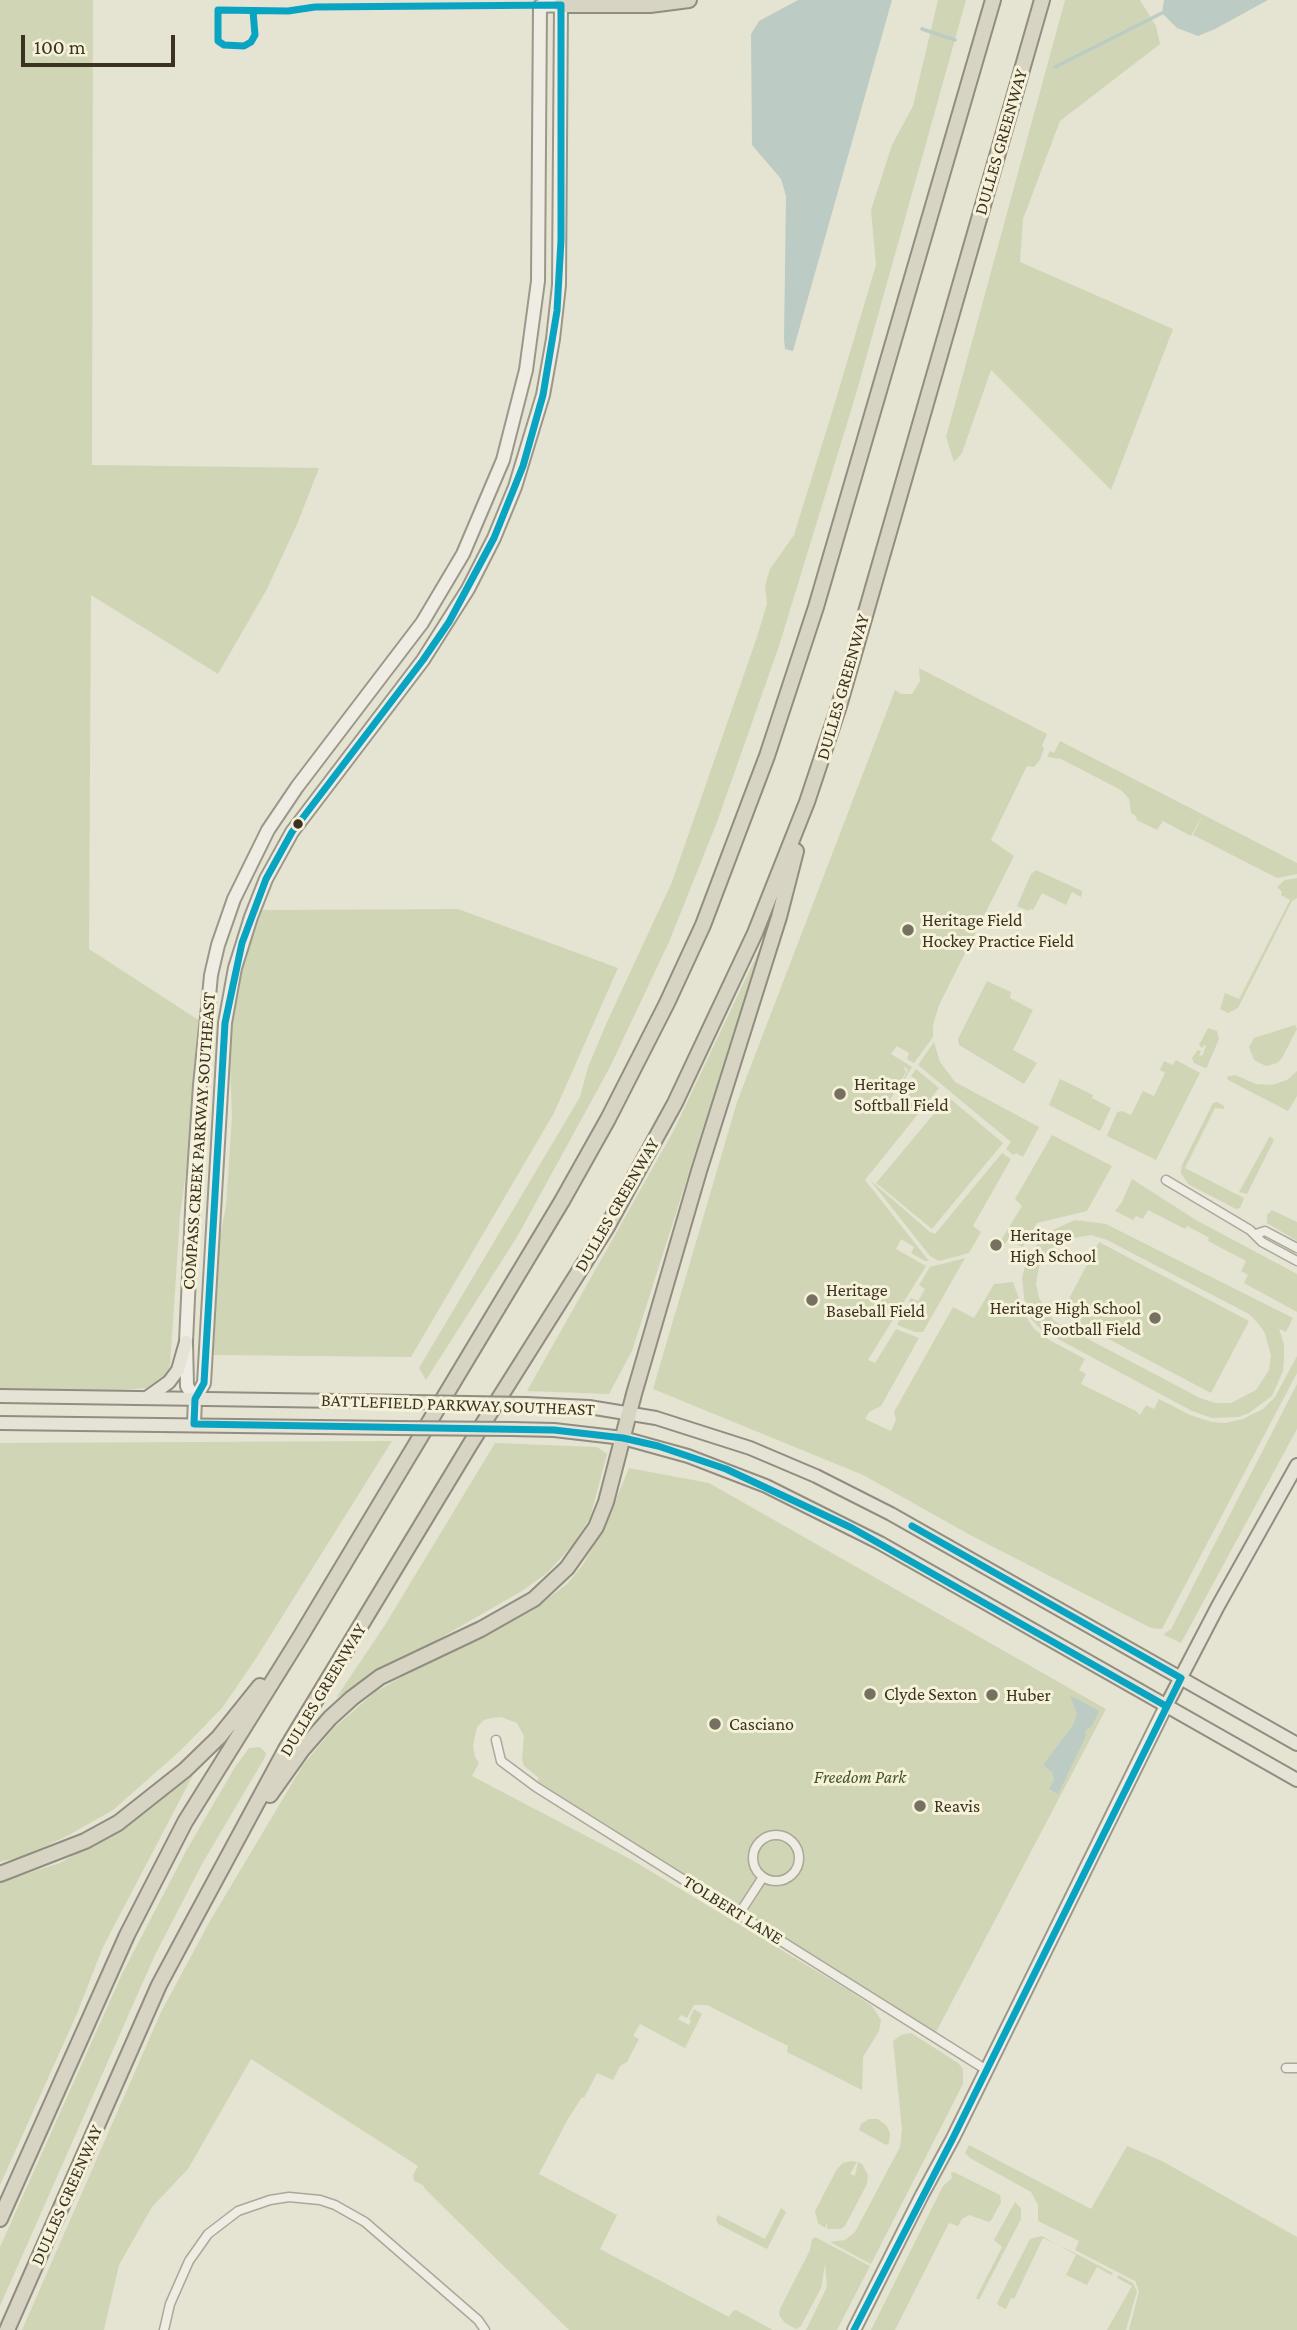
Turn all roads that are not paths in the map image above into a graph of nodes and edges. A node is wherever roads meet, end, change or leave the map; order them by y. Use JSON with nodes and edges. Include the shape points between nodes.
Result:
{"nodes":[{"id":1,"x":689,"y":0,"type":"edge"},
{"id":2,"x":993,"y":0,"type":"edge"},
{"id":3,"x":1042,"y":0,"type":"edge"},
{"id":4,"x":540,"y":3,"type":"edge"},
{"id":5,"x":561,"y":3,"type":"edge"},
{"id":6,"x":814,"y":783,"type":"junction"},
{"id":7,"x":1166,"y":1180,"type":"dead end"},
{"id":8,"x":1256,"y":1234,"type":"junction"},
{"id":9,"x":1297,"y":1248,"type":"edge"},
{"id":10,"x":1297,"y":1261,"type":"edge"},
{"id":11,"x":186,"y":1342,"type":"junction"},
{"id":12,"x":0,"y":1396,"type":"edge"},
{"id":13,"x":145,"y":1398,"type":"junction"},
{"id":14,"x":195,"y":1399,"type":"junction"},
{"id":15,"x":629,"y":1413,"type":"junction"},
{"id":16,"x":0,"y":1423,"type":"edge"},
{"id":17,"x":194,"y":1424,"type":"junction"},
{"id":18,"x":623,"y":1438,"type":"junction"},
{"id":19,"x":1297,"y":1465,"type":"edge"},
{"id":20,"x":299,"y":1639,"type":"junction"},
{"id":21,"x":1181,"y":1678,"type":"junction"},
{"id":22,"x":1166,"y":1706,"type":"junction"},
{"id":23,"x":496,"y":1740,"type":"dead end"},
{"id":24,"x":1297,"y":1744,"type":"edge"},
{"id":25,"x":1297,"y":1780,"type":"edge"},
{"id":26,"x":233,"y":1847,"type":"junction"},
{"id":27,"x":0,"y":1874,"type":"edge"},
{"id":28,"x":763,"y":1877,"type":"junction"},
{"id":29,"x":739,"y":1914,"type":"junction"},
{"id":30,"x":1286,"y":2068,"type":"dead end"},
{"id":31,"x":1297,"y":2068,"type":"edge"},
{"id":32,"x":985,"y":2069,"type":"junction"},
{"id":33,"x":0,"y":2219,"type":"edge"},
{"id":34,"x":7,"y":2330,"type":"edge"},
{"id":35,"x":164,"y":2330,"type":"edge"},
{"id":36,"x":485,"y":2330,"type":"edge"},
{"id":37,"x":854,"y":2330,"type":"edge"}],
"edges":[{"from":1,"to":5,"type":"highway","via":[[650,5]]},
{"from":2,"to":20,"type":"highway","via":[[816,607],[768,756],[703,925],[608,1119],[562,1201]]},
{"from":3,"to":6,"type":"highway","name":"DULLES GREENWAY"},
{"from":4,"to":5,"type":"street"},
{"from":4,"to":11,"type":"street","name":"COMPASS CREEK PARKWAY SOUTHEAST","via":[[538,281],[519,401],[503,460],[449,578],[401,654],[268,830],[228,917],[211,975],[200,1085]]},
{"from":5,"to":14,"type":"street","name":"COMPASS CREEK PARKWAY SOUTHEAST","via":[[561,240],[557,311],[543,395],[519,476],[468,589],[423,660],[292,832],[251,917],[225,1023],[204,1383]]},
{"from":6,"to":15,"type":"highway","via":[[779,917]]},
{"from":6,"to":26,"type":"highway","name":"DULLES GREENWAY","via":[[749,945],[653,1144],[607,1227],[286,1749]]},
{"from":7,"to":8,"type":"street"},
{"from":8,"to":9,"type":"street","via":[[1265,1231]]},
{"from":8,"to":10,"type":"street"},
{"from":11,"to":13,"type":"main road","via":[[178,1370]]},
{"from":11,"to":14,"type":"street","name":"COMPASS CREEK PARKWAY SOUTHEAST","via":[[187,1386]]},
{"from":12,"to":13,"type":"main road","name":"BATTLEFIELD PARKWAY SOUTHEAST"},
{"from":13,"to":14,"type":"main road","name":"BATTLEFIELD PARKWAY SOUTHEAST"},
{"from":14,"to":15,"type":"main road","name":"BATTLEFIELD PARKWAY SOUTHEAST","bridge":true,"via":[[566,1405]]},
{"from":14,"to":17,"type":"street","name":"COMPASS CREEK PARKWAY SOUTHEAST"},
{"from":15,"to":18,"type":"highway"},
{"from":15,"to":21,"type":"main road","name":"BATTLEFIELD PARKWAY SOUTHEAST","via":[[750,1448],[826,1481]]},
{"from":16,"to":17,"type":"main road","name":"BATTLEFIELD PARKWAY SOUTHEAST"},
{"from":17,"to":18,"type":"main road","name":"BATTLEFIELD PARKWAY SOUTHEAST","bridge":true,"via":[[554,1430]]},
{"from":18,"to":22,"type":"main road","name":"BATTLEFIELD PARKWAY SOUTHEAST","via":[[726,1469],[852,1528]]},
{"from":18,"to":26,"type":"highway","via":[[596,1527],[567,1568],[510,1613],[380,1677],[352,1698],[302,1751]]},
{"from":19,"to":21,"type":"main road"},
{"from":20,"to":27,"type":"highway","via":[[219,1737],[148,1800],[85,1841]]},
{"from":20,"to":33,"type":"highway","via":[[158,1873]]},
{"from":21,"to":22,"type":"main road"},
{"from":21,"to":24,"type":"main road","name":"BATTLEFIELD PARKWAY SOUTHEAST"},
{"from":22,"to":25,"type":"main road","name":"BATTLEFIELD PARKWAY SOUTHEAST"},
{"from":22,"to":32,"type":"street"},
{"from":23,"to":29,"type":"street","name":"TOLBERT LANE","via":[[501,1761],[536,1787]]},
{"from":26,"to":34,"type":"highway","name":"DULLES GREENWAY","via":[[159,1985]]},
{"from":28,"to":28,"type":"street","via":[[775,1881],[793,1873],[799,1854],[789,1839],[771,1835],[760,1840],[752,1860]]},
{"from":28,"to":29,"type":"street"},
{"from":29,"to":32,"type":"street","name":"TOLBERT LANE"},
{"from":30,"to":31,"type":"street"},
{"from":32,"to":37,"type":"street"},
{"from":35,"to":36,"type":"street","via":[[189,2261],[208,2234],[238,2211],[289,2197],[320,2200],[365,2221]]}]}
